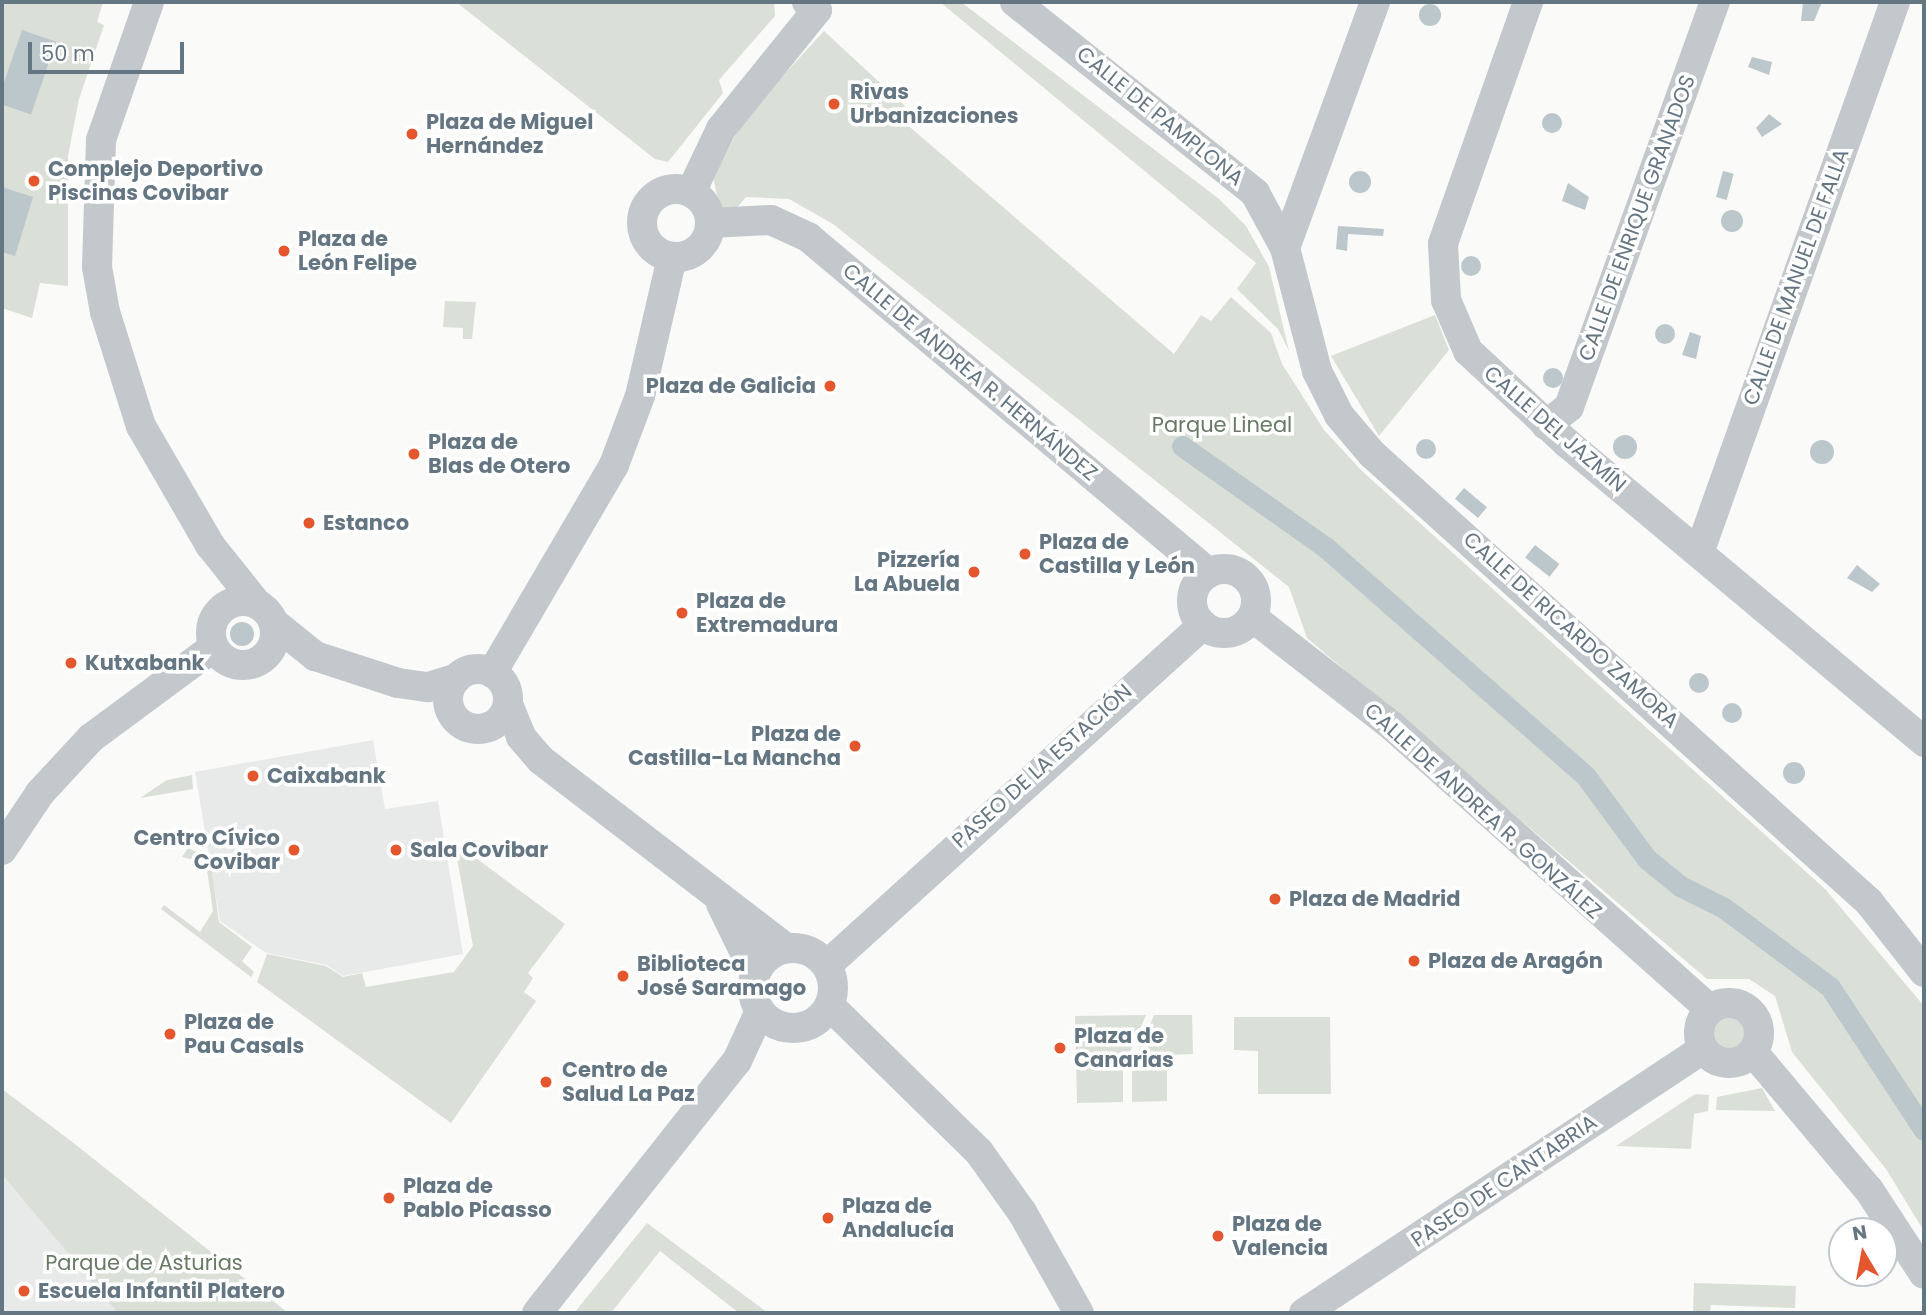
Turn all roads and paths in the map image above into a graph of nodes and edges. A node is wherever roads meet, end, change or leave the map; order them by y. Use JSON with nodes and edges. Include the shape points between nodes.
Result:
{"nodes":[{"id":1,"x":149,"y":2,"type":"edge"},
{"id":2,"x":807,"y":2,"type":"edge"},
{"id":3,"x":1015,"y":2,"type":"edge"},
{"id":4,"x":1375,"y":2,"type":"edge"},
{"id":5,"x":1528,"y":2,"type":"edge"},
{"id":6,"x":1715,"y":2,"type":"edge"},
{"id":7,"x":1895,"y":2,"type":"edge"},
{"id":8,"x":691,"y":192,"type":"junction"},
{"id":9,"x":1255,"y":193,"type":"junction"},
{"id":10,"x":1306,"y":195,"type":"junction"},
{"id":11,"x":711,"y":223,"type":"junction"},
{"id":12,"x":1285,"y":248,"type":"junction"},
{"id":13,"x":673,"y":257,"type":"junction"},
{"id":14,"x":1546,"y":425,"type":"junction"},
{"id":15,"x":211,"y":545,"type":"junction"},
{"id":16,"x":1699,"y":553,"type":"junction"},
{"id":17,"x":1209,"y":573,"type":"junction"},
{"id":18,"x":218,"y":612,"type":"junction"},
{"id":19,"x":265,"y":613,"type":"junction"},
{"id":20,"x":1252,"y":617,"type":"junction"},
{"id":21,"x":1203,"y":625,"type":"junction"},
{"id":22,"x":214,"y":648,"type":"junction"},
{"id":23,"x":316,"y":656,"type":"junction"},
{"id":24,"x":259,"y":661,"type":"junction"},
{"id":25,"x":492,"y":673,"type":"junction"},
{"id":26,"x":457,"y":678,"type":"junction"},
{"id":27,"x":398,"y":683,"type":"junction"},
{"id":28,"x":508,"y":704,"type":"junction"},
{"id":29,"x":452,"y":715,"type":"junction"},
{"id":30,"x":477,"y":729,"type":"junction"},
{"id":31,"x":1924,"y":742,"type":"edge"},
{"id":32,"x":563,"y":778,"type":"junction"},
{"id":33,"x":2,"y":850,"type":"edge"},
{"id":34,"x":718,"y":900,"type":"junction"},
{"id":35,"x":808,"y":955,"type":"junction"},
{"id":36,"x":1924,"y":972,"type":"edge"},
{"id":37,"x":755,"y":973,"type":"junction"},
{"id":38,"x":1710,"y":1009,"type":"junction"},
{"id":39,"x":824,"y":1013,"type":"junction"},
{"id":40,"x":771,"y":1019,"type":"junction"},
{"id":41,"x":1703,"y":1049,"type":"junction"},
{"id":42,"x":1753,"y":1052,"type":"junction"},
{"id":43,"x":1924,"y":1274,"type":"edge"},
{"id":44,"x":537,"y":1313,"type":"edge"},
{"id":45,"x":1079,"y":1313,"type":"edge"},
{"id":46,"x":1304,"y":1313,"type":"edge"}],
"edges":[{"from":1,"to":15,"type":"street","via":[[101,140],[97,267],[110,338],[141,426]]},
{"from":2,"to":8,"type":"street","via":[[817,10],[721,129]]},
{"from":3,"to":9,"type":"street","name":"CALLE DE PAMPLONA"},
{"from":4,"to":10,"type":"street"},
{"from":5,"to":14,"type":"street","name":"CALLE DEL JAZMÍN","via":[[1443,244],[1446,300],[1468,351]]},
{"from":6,"to":14,"type":"street","name":"CALLE DE ENRIQUE GRANADOS","via":[[1569,407]]},
{"from":7,"to":16,"type":"street","name":"CALLE DE MANUEL DE FALLA"},
{"from":8,"to":11,"type":"street","via":[[705,205]]},
{"from":8,"to":13,"type":"street","via":[[659,194],[645,209],[646,241]]},
{"from":9,"to":10,"type":"street"},
{"from":9,"to":12,"type":"street","name":"CALLE DE PAMPLONA"},
{"from":10,"to":12,"type":"street"},
{"from":11,"to":13,"type":"street","via":[[704,245]]},
{"from":11,"to":17,"type":"street","name":"CALLE DE ANDREA R. HERNÁNDEZ","via":[[771,220],[808,237]]},
{"from":12,"to":36,"type":"street","name":"CALLE DE RICARDO ZAMORA","via":[[1317,371],[1339,415],[1373,454],[1869,902]]},
{"from":13,"to":25,"type":"street","via":[[640,397],[614,465]]},
{"from":14,"to":16,"type":"street","name":"CALLE DEL JAZMÍN"},
{"from":15,"to":18,"type":"street"},
{"from":15,"to":19,"type":"street"},
{"from":16,"to":31,"type":"street","name":"CALLE DEL JAZMÍN"},
{"from":17,"to":20,"type":"street","via":[[1229,569],[1247,579],[1256,597]]},
{"from":17,"to":21,"type":"street","via":[[1193,597]]},
{"from":18,"to":19,"type":"street","via":[[236,601]]},
{"from":18,"to":22,"type":"street"},
{"from":19,"to":23,"type":"street"},
{"from":19,"to":24,"type":"street","via":[[275,637]]},
{"from":20,"to":21,"type":"street","via":[[1229,633]]},
{"from":20,"to":38,"type":"street","name":"CALLE DE ANDREA R. GONZÁLEZ","via":[[1392,726]]},
{"from":21,"to":35,"type":"street","name":"PASEO DE LA ESTACIÓN","via":[[884,910]]},
{"from":22,"to":24,"type":"street","via":[[233,664]]},
{"from":22,"to":33,"type":"street","via":[[91,738],[40,793]]},
{"from":23,"to":24,"type":"street"},
{"from":23,"to":27,"type":"street"},
{"from":25,"to":26,"type":"street","via":[[477,669]]},
{"from":25,"to":28,"type":"street","via":[[505,686]]},
{"from":26,"to":27,"type":"street","via":[[428,687]]},
{"from":26,"to":29,"type":"street","via":[[449,692]]},
{"from":27,"to":29,"type":"street"},
{"from":28,"to":30,"type":"street","via":[[497,722]]},
{"from":28,"to":32,"type":"street","via":[[521,737]]},
{"from":29,"to":30,"type":"street"},
{"from":30,"to":32,"type":"street","via":[[534,768]]},
{"from":32,"to":34,"type":"street"},
{"from":34,"to":35,"type":"street"},
{"from":34,"to":37,"type":"street"},
{"from":35,"to":37,"type":"street","via":[[768,956]]},
{"from":35,"to":39,"type":"street","via":[[833,978]]},
{"from":37,"to":40,"type":"street"},
{"from":38,"to":41,"type":"street","via":[[1699,1027]]},
{"from":38,"to":42,"type":"street","via":[[1721,1003],[1746,1007],[1759,1028]]},
{"from":39,"to":40,"type":"street"},
{"from":39,"to":45,"type":"street","via":[[872,1042],[993,1170]]},
{"from":40,"to":44,"type":"street"},
{"from":41,"to":42,"type":"street","via":[[1727,1063]]},
{"from":41,"to":46,"type":"street","name":"PASEO DE CANTABRIA"},
{"from":42,"to":43,"type":"street","via":[[1869,1190]]}]}
